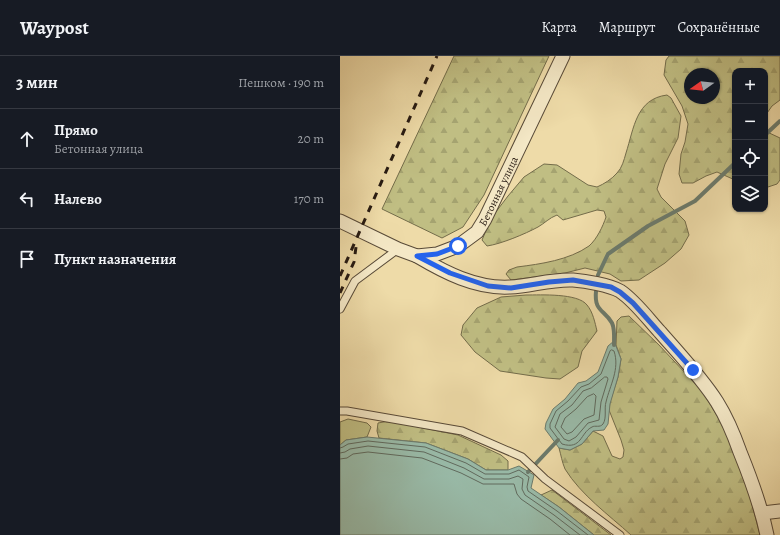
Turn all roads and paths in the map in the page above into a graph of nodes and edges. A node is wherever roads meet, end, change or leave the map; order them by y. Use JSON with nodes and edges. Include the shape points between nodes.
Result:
{"nodes":[{"id":1,"x":562,"y":56,"type":"edge"},
{"id":2,"x":340,"y":221,"type":"edge"},
{"id":3,"x":398,"y":249,"type":"junction"},
{"id":4,"x":417,"y":256,"type":"junction"},
{"id":5,"x":340,"y":309,"type":"edge"},
{"id":6,"x":340,"y":411,"type":"edge"},
{"id":7,"x":780,"y":511,"type":"edge"},
{"id":8,"x":762,"y":513,"type":"junction"},
{"id":9,"x":620,"y":535,"type":"edge"},
{"id":10,"x":767,"y":535,"type":"edge"}],
"edges":[{"from":1,"to":4,"type":"street","name":"Бетонная улица","via":[[477,232],[458,246],[443,252]]},
{"from":2,"to":3,"type":"street","name":"Бетонная улица"},
{"from":3,"to":4,"type":"street","name":"Бетонная улица"},
{"from":3,"to":5,"type":"lane","via":[[355,281]]},
{"from":4,"to":8,"type":"street","via":[[450,273],[488,286],[511,288],[573,280],[611,287],[620,292],[693,370],[717,402],[730,424]]},
{"from":6,"to":9,"type":"lane","via":[[462,431],[522,457],[545,479]]},
{"from":7,"to":8,"type":"street"},
{"from":8,"to":10,"type":"street"}]}
